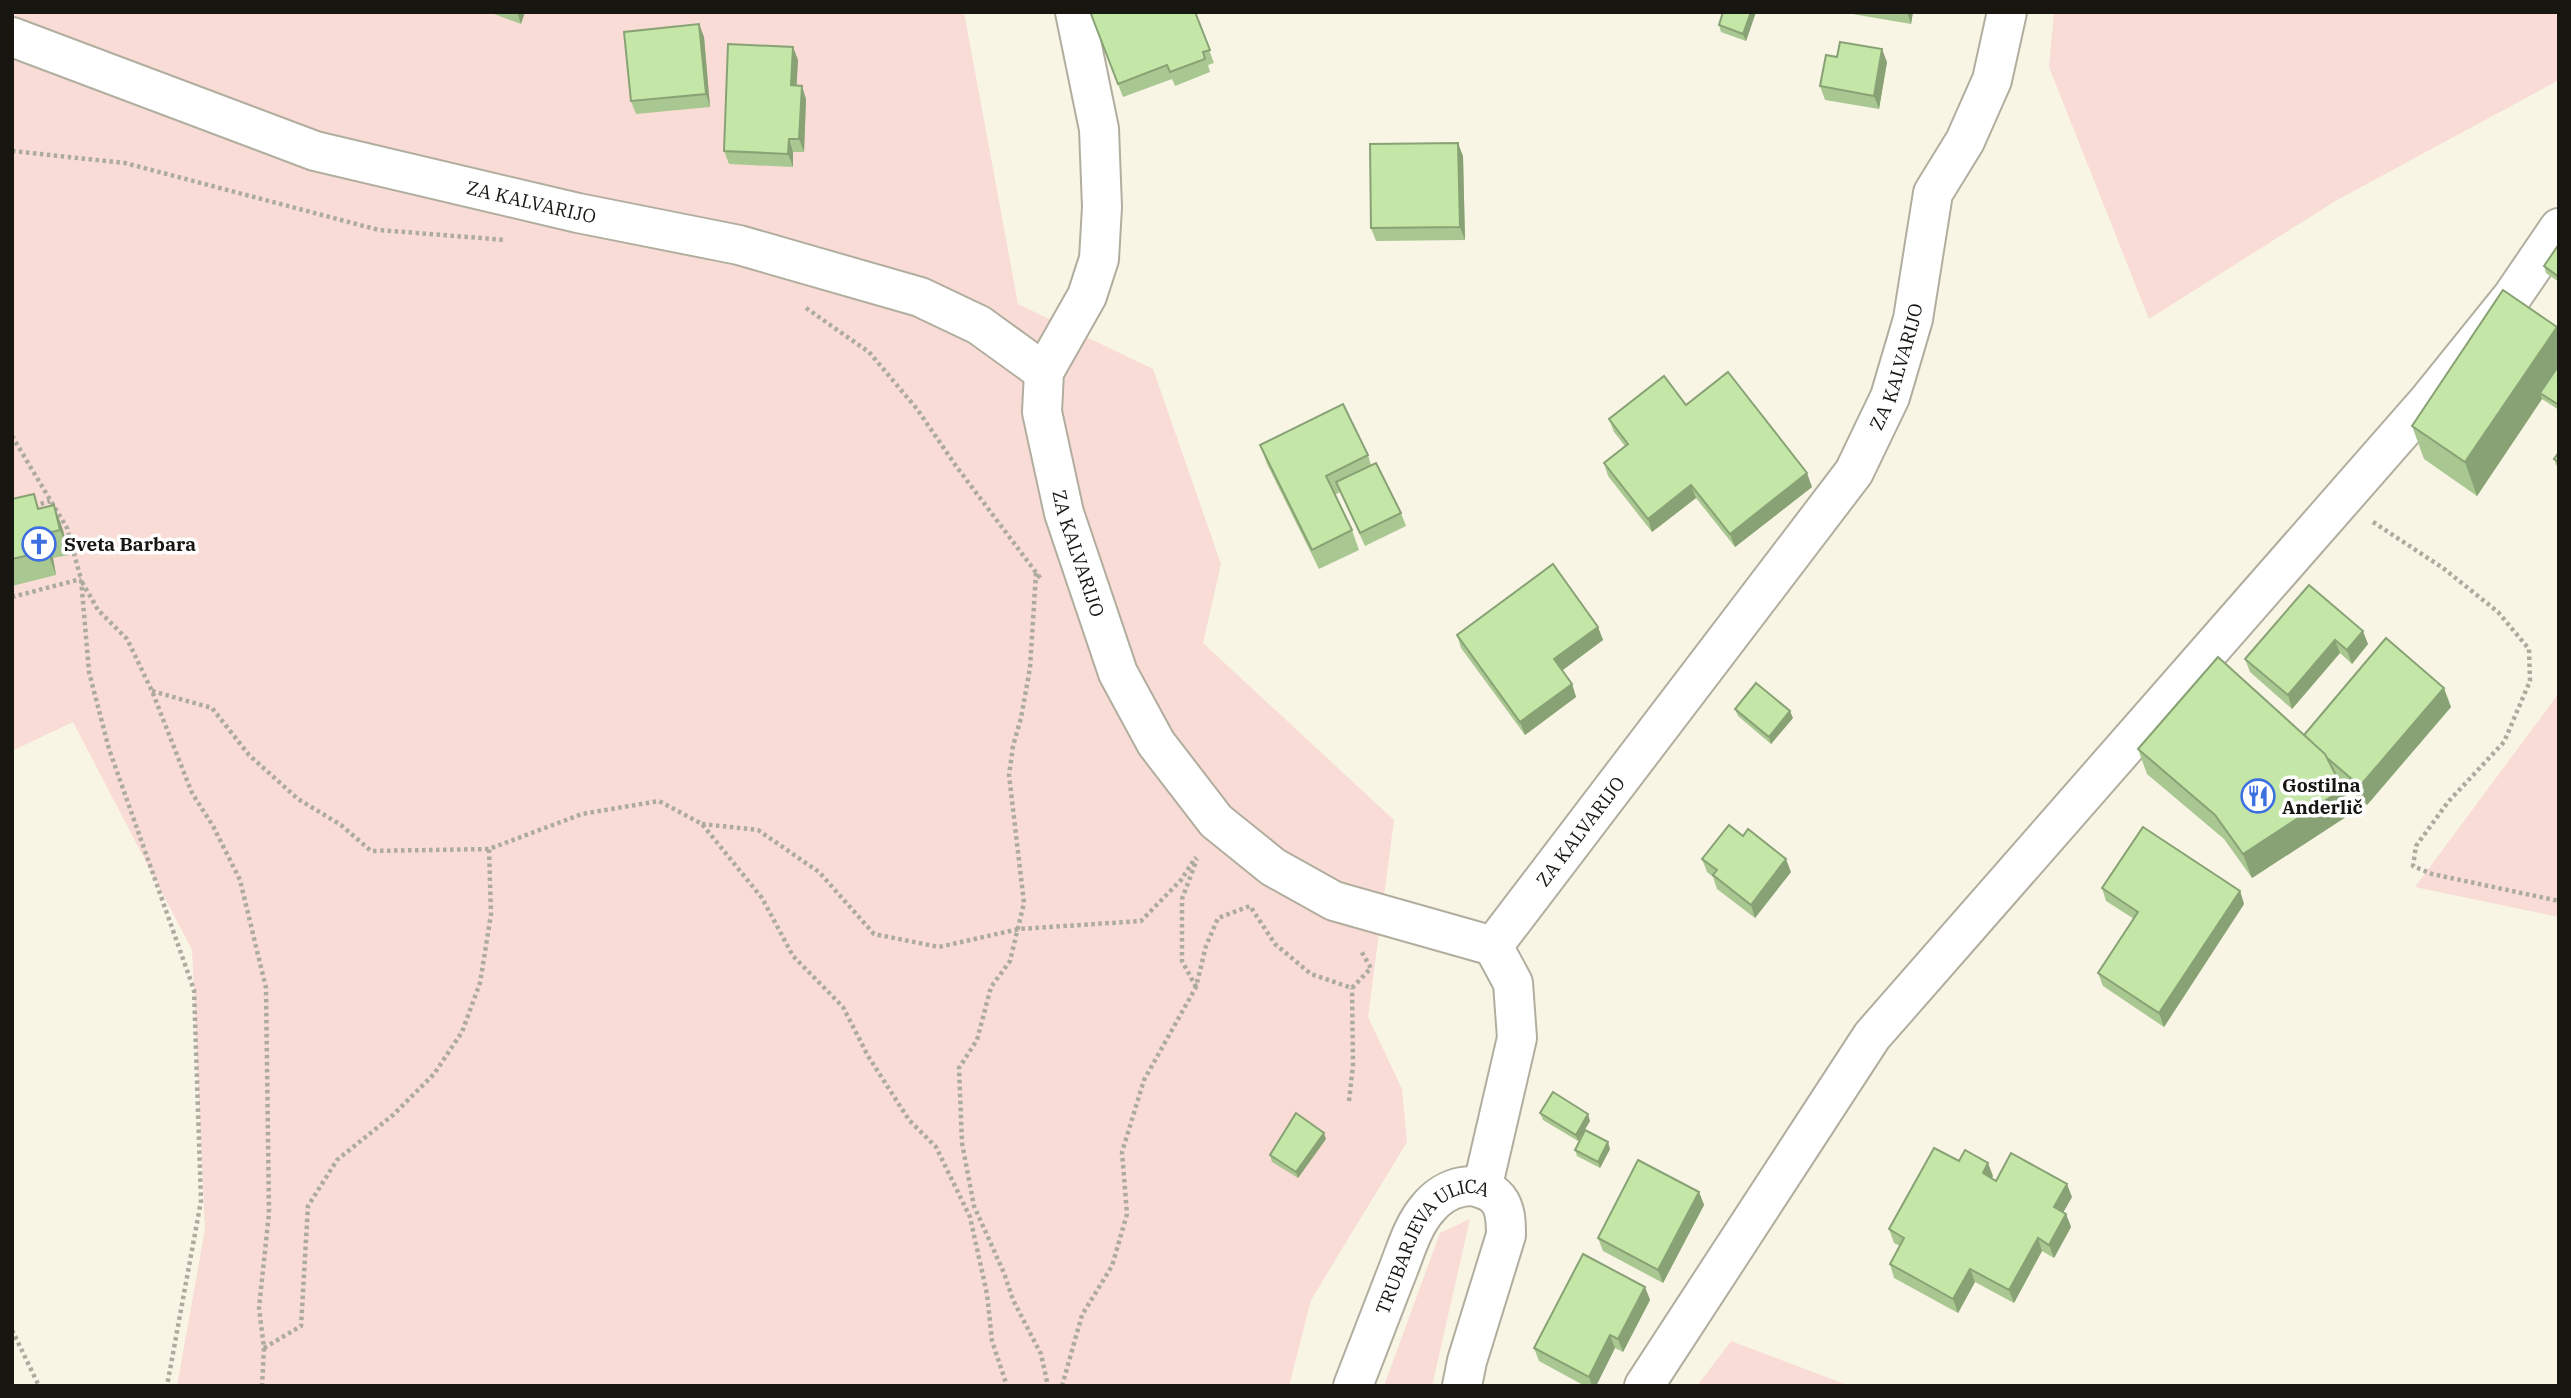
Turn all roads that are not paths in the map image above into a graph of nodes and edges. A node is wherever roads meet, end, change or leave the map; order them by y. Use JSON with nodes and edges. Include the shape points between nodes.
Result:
{"nodes":[{"id":1,"x":1075,"y":12,"type":"edge"},
{"id":2,"x":2007,"y":12,"type":"edge"},
{"id":3,"x":12,"y":37,"type":"edge"},
{"id":4,"x":2559,"y":228,"type":"edge"},
{"id":5,"x":1044,"y":372,"type":"junction"},
{"id":6,"x":1493,"y":946,"type":"junction"},
{"id":7,"x":1482,"y":1189,"type":"junction"},
{"id":8,"x":1353,"y":1386,"type":"edge"},
{"id":9,"x":1462,"y":1386,"type":"edge"},
{"id":10,"x":1644,"y":1386,"type":"edge"}],
"edges":[{"from":1,"to":5,"type":"street","name":"ZA KALVARIJO","via":[[1099,129],[1099,259],[1087,296]]},
{"from":2,"to":6,"type":"street","name":"ZA KALVARIJO","via":[[1992,80],[1965,141],[1933,193],[1913,319],[1890,397],[1854,472]]},
{"from":3,"to":5,"type":"street","name":"ZA KALVARIJO","via":[[316,152],[578,213],[739,244],[920,297],[979,325]]},
{"from":4,"to":10,"type":"street","via":[[2438,389],[1872,1036]]},
{"from":5,"to":6,"type":"street","name":"ZA KALVARIJO","via":[[1042,412],[1064,513],[1118,673],[1156,743],[1216,821],[1273,867],[1334,901]]},
{"from":6,"to":7,"type":"street","name":"TRUBARJEVA ULICA","via":[[1513,983],[1517,1038]]},
{"from":7,"to":8,"type":"street","name":"TRUBARJEVA ULICA","via":[[1461,1185],[1441,1194],[1427,1209]]},
{"from":7,"to":9,"type":"street","via":[[1498,1199],[1506,1217],[1506,1235]]}]}
